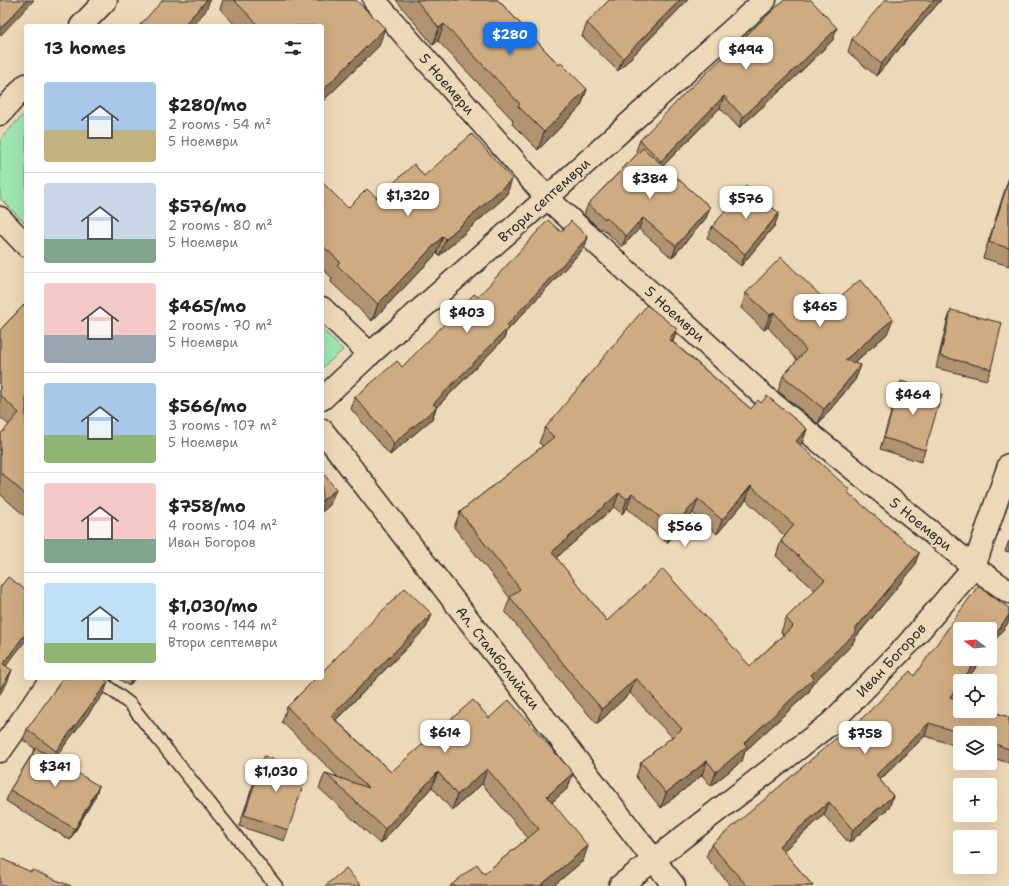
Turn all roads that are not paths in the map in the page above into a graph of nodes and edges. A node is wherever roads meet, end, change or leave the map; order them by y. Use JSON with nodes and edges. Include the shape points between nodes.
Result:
{"nodes":[{"id":1,"x":106,"y":0,"type":"edge"},
{"id":2,"x":374,"y":0,"type":"edge"},
{"id":3,"x":765,"y":0,"type":"edge"},
{"id":4,"x":83,"y":24,"type":"edge"},
{"id":5,"x":24,"y":87,"type":"edge"},
{"id":6,"x":1,"y":110,"type":"edge"},
{"id":7,"x":548,"y":198,"type":"junction"},
{"id":8,"x":0,"y":218,"type":"edge"},
{"id":9,"x":24,"y":243,"type":"edge"},
{"id":10,"x":324,"y":310,"type":"edge"},
{"id":11,"x":370,"y":354,"type":"junction"},
{"id":12,"x":324,"y":397,"type":"edge"},
{"id":13,"x":324,"y":433,"type":"edge"},
{"id":14,"x":1009,"y":465,"type":"edge"},
{"id":15,"x":974,"y":568,"type":"junction"},
{"id":16,"x":1009,"y":592,"type":"edge"},
{"id":17,"x":51,"y":680,"type":"edge"},
{"id":18,"x":99,"y":680,"type":"edge"},
{"id":19,"x":0,"y":751,"type":"edge"},
{"id":20,"x":654,"y":860,"type":"junction"},
{"id":21,"x":276,"y":886,"type":"edge"},
{"id":22,"x":620,"y":886,"type":"edge"},
{"id":23,"x":674,"y":886,"type":"edge"}],
"edges":[{"from":1,"to":4,"type":"street"},
{"from":2,"to":7,"type":"street","name":"5 Ноември"},
{"from":3,"to":7,"type":"street","name":"Втори септември"},
{"from":5,"to":6,"type":"street"},
{"from":7,"to":11,"type":"street","name":"Втори септември"},
{"from":7,"to":15,"type":"street","name":"5 Ноември","via":[[766,398]]},
{"from":8,"to":9,"type":"street"},
{"from":10,"to":11,"type":"street"},
{"from":11,"to":12,"type":"street","name":"Втори септември"},
{"from":13,"to":20,"type":"street","name":"Ал. Стамболийски"},
{"from":14,"to":15,"type":"street","name":"Иван Богоров"},
{"from":15,"to":16,"type":"street","name":"5 Ноември"},
{"from":15,"to":20,"type":"street","name":"Иван Богоров","via":[[908,646],[831,723]]},
{"from":17,"to":19,"type":"street"},
{"from":18,"to":21,"type":"lane","via":[[130,704]]},
{"from":20,"to":22,"type":"street","name":"Иван Богоров"},
{"from":20,"to":23,"type":"street","name":"Ал. Стамболийски"}]}
